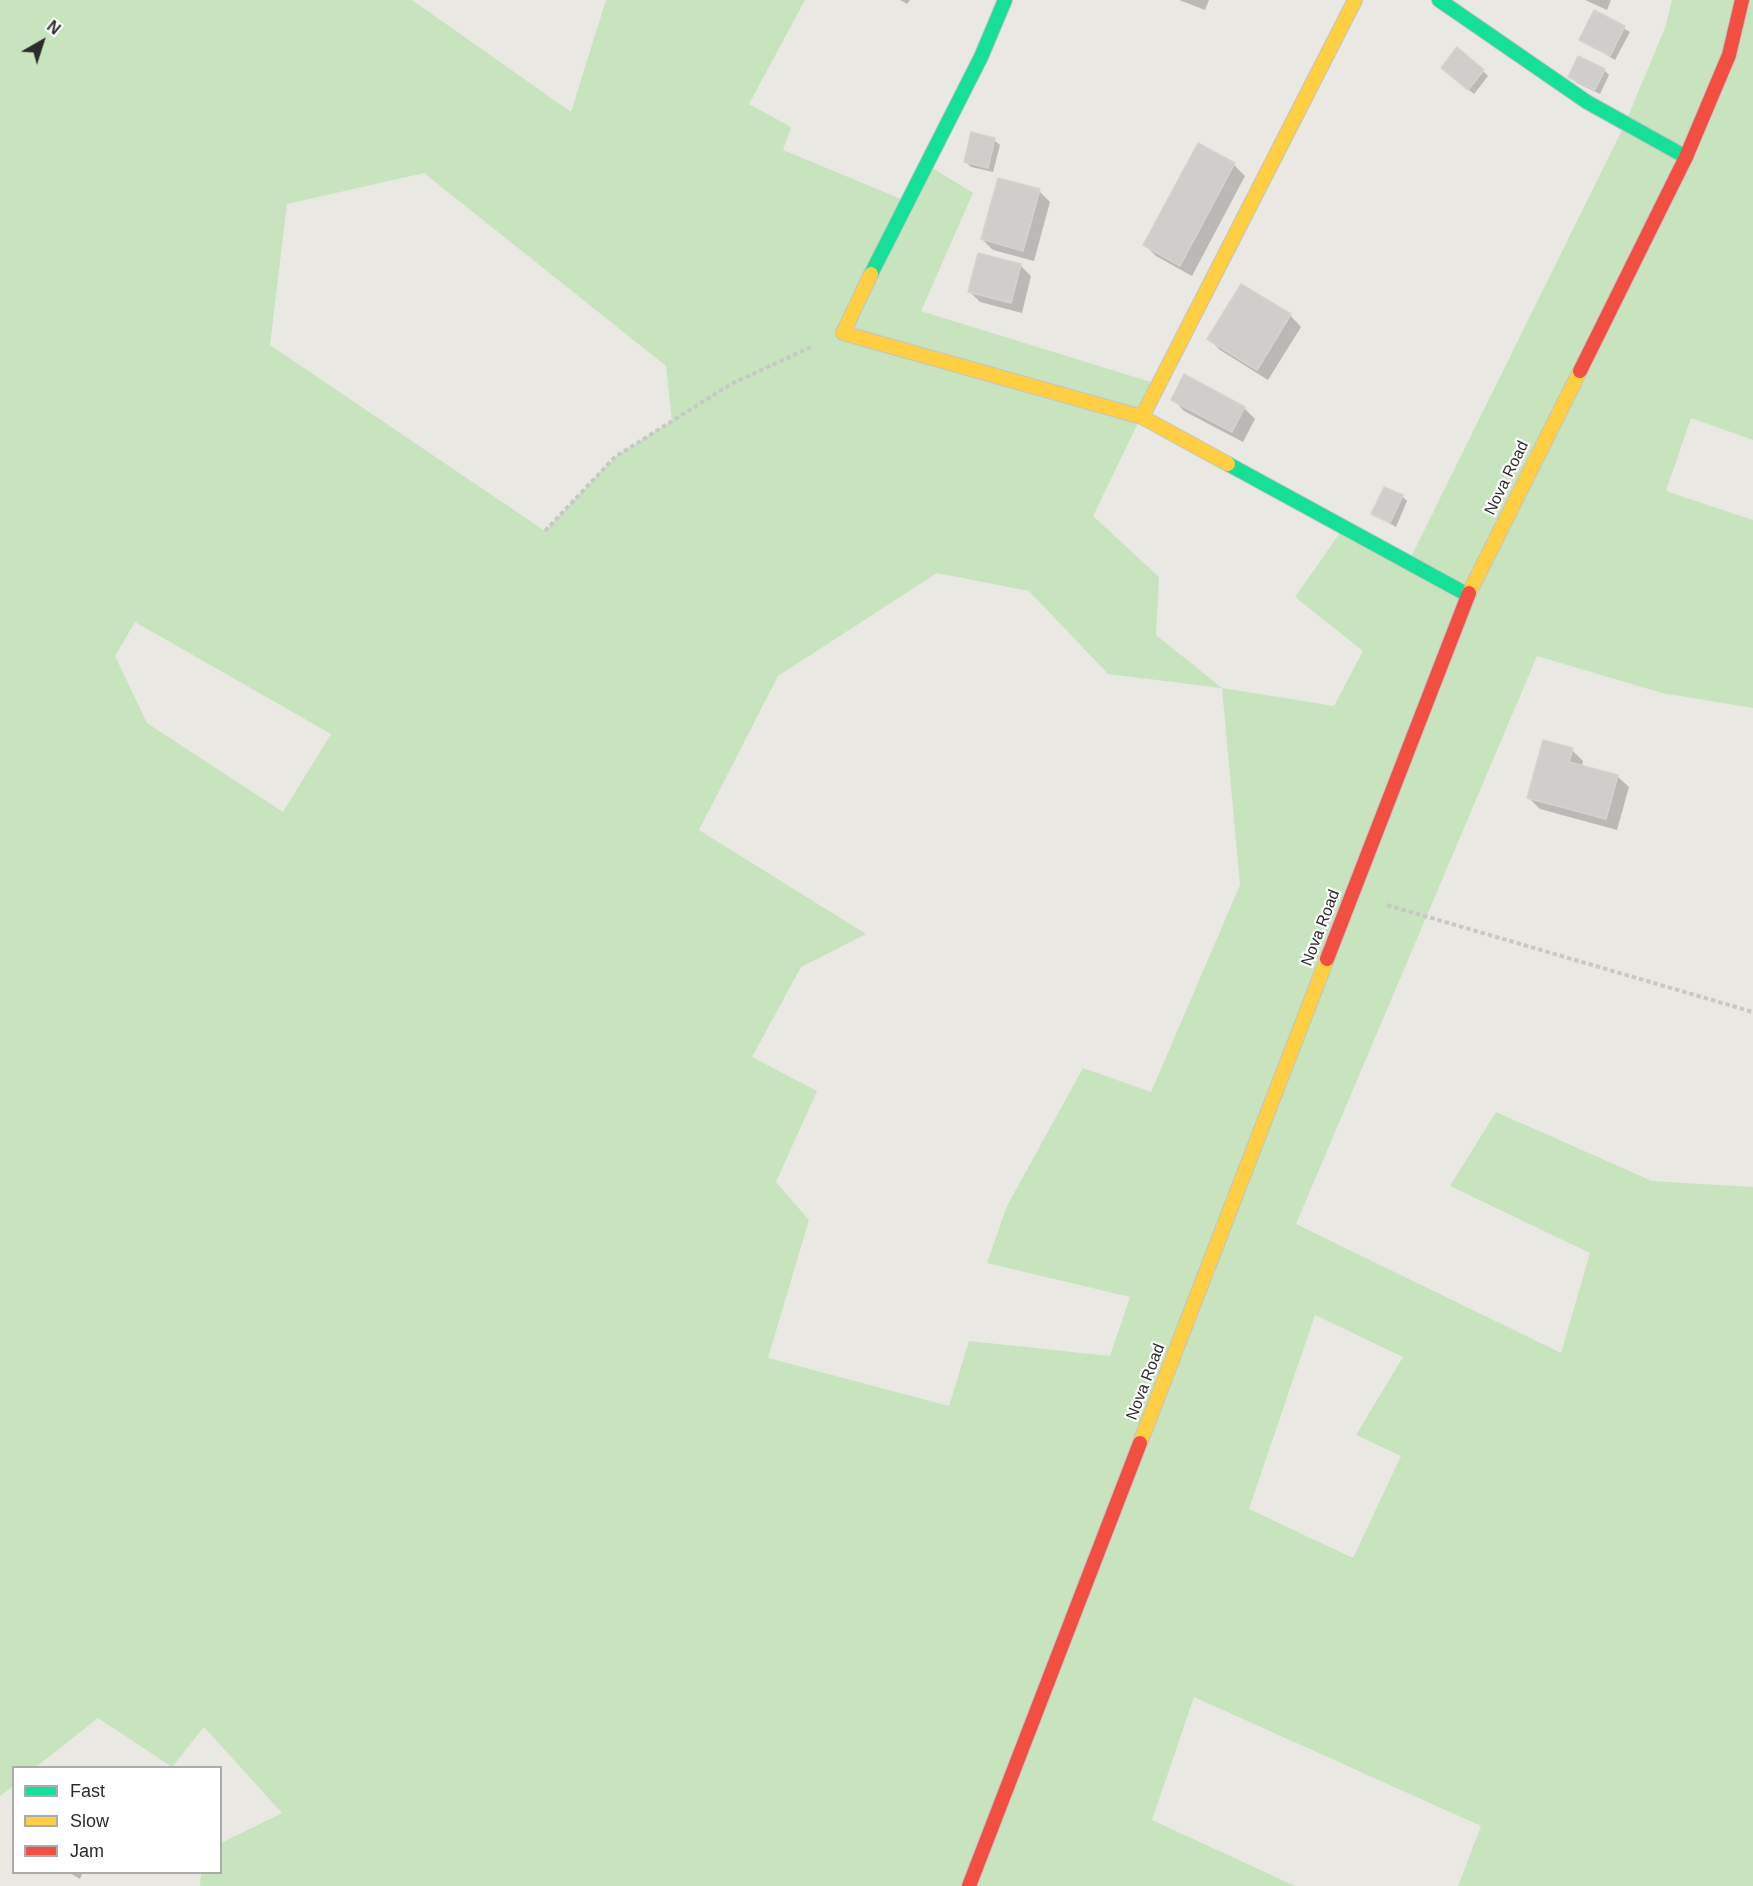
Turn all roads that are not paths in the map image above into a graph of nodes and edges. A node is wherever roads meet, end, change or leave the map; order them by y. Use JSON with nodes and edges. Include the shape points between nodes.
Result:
{"nodes":[{"id":1,"x":1005,"y":0,"type":"edge"},
{"id":2,"x":1355,"y":0,"type":"edge"},
{"id":3,"x":1439,"y":0,"type":"edge"},
{"id":4,"x":1742,"y":0,"type":"edge"},
{"id":5,"x":1686,"y":157,"type":"junction"},
{"id":6,"x":1142,"y":417,"type":"junction"},
{"id":7,"x":1468,"y":595,"type":"junction"},
{"id":8,"x":969,"y":1886,"type":"edge"}],
"edges":[{"from":1,"to":6,"type":"street","via":[[981,57],[843,333]]},
{"from":2,"to":6,"type":"street"},
{"from":3,"to":5,"type":"street","via":[[1587,102]]},
{"from":4,"to":5,"type":"street","name":"Nova Road","via":[[1729,55]]},
{"from":5,"to":7,"type":"street","name":"Nova Road"},
{"from":6,"to":7,"type":"street"},
{"from":7,"to":8,"type":"street","name":"Nova Road"}]}
